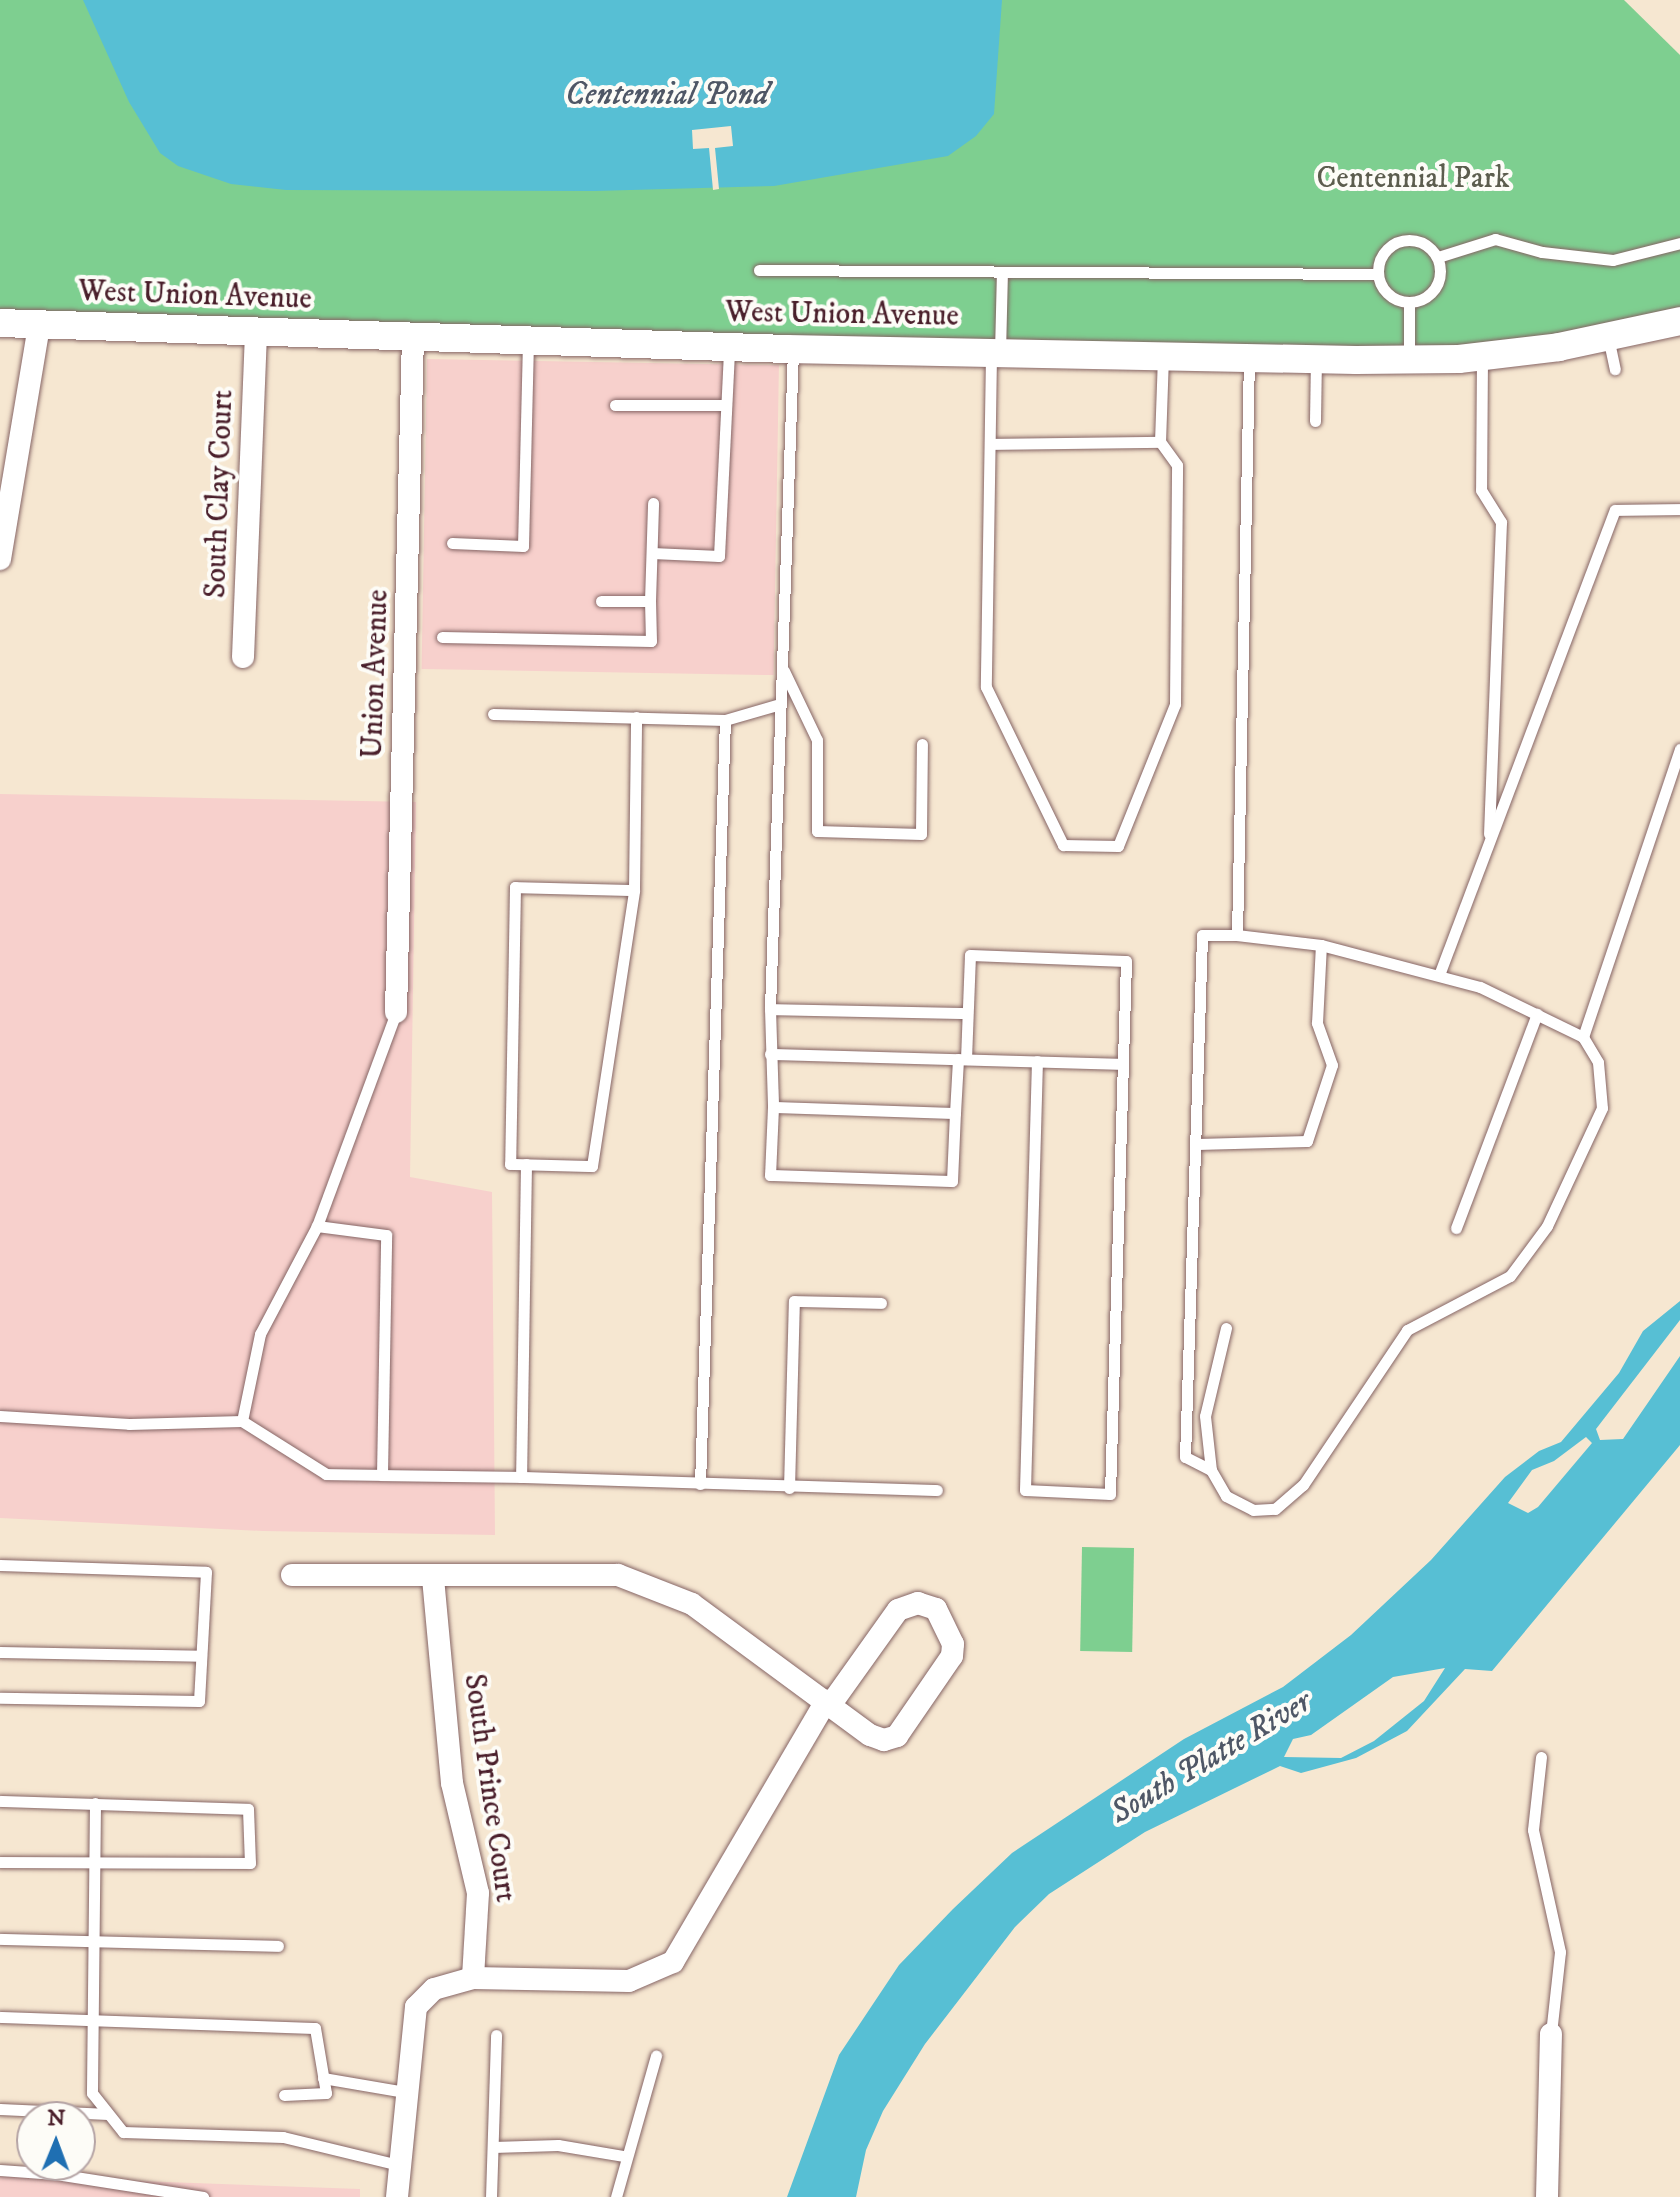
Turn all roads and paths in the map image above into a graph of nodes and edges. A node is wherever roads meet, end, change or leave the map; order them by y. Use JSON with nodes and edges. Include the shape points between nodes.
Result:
{"nodes":[{"id":1,"x":1680,"y":243,"type":"edge"},
{"id":2,"x":1438,"y":257,"type":"junction"},
{"id":3,"x":759,"y":270,"type":"dead end"},
{"id":4,"x":1002,"y":272,"type":"junction"},
{"id":5,"x":1378,"y":274,"type":"junction"},
{"id":6,"x":1409,"y":302,"type":"junction"},
{"id":7,"x":1680,"y":321,"type":"edge"},
{"id":8,"x":0,"y":323,"type":"edge"},
{"id":9,"x":39,"y":325,"type":"junction"},
{"id":10,"x":256,"y":333,"type":"junction"},
{"id":11,"x":1607,"y":337,"type":"junction"},
{"id":12,"x":413,"y":338,"type":"junction"},
{"id":13,"x":528,"y":341,"type":"junction"},
{"id":14,"x":729,"y":347,"type":"junction"},
{"id":15,"x":793,"y":349,"type":"junction"},
{"id":16,"x":996,"y":352,"type":"junction"},
{"id":17,"x":1163,"y":356,"type":"junction"},
{"id":18,"x":1482,"y":356,"type":"junction"},
{"id":19,"x":1249,"y":358,"type":"junction"},
{"id":20,"x":1316,"y":359,"type":"junction"},
{"id":21,"x":1409,"y":359,"type":"junction"},
{"id":22,"x":1615,"y":369,"type":"dead end"},
{"id":23,"x":615,"y":405,"type":"dead end"},
{"id":24,"x":726,"y":405,"type":"junction"},
{"id":25,"x":1315,"y":421,"type":"dead end"},
{"id":26,"x":1160,"y":442,"type":"junction"},
{"id":27,"x":990,"y":444,"type":"junction"},
{"id":28,"x":653,"y":503,"type":"dead end"},
{"id":29,"x":1680,"y":509,"type":"edge"},
{"id":30,"x":452,"y":543,"type":"dead end"},
{"id":31,"x":652,"y":553,"type":"junction"},
{"id":32,"x":0,"y":559,"type":"edge"},
{"id":33,"x":601,"y":601,"type":"dead end"},
{"id":34,"x":650,"y":601,"type":"junction"},
{"id":35,"x":442,"y":637,"type":"dead end"},
{"id":36,"x":243,"y":657,"type":"dead end"},
{"id":37,"x":782,"y":667,"type":"junction"},
{"id":38,"x":780,"y":704,"type":"junction"},
{"id":39,"x":493,"y":714,"type":"dead end"},
{"id":40,"x":636,"y":717,"type":"junction"},
{"id":41,"x":725,"y":720,"type":"junction"},
{"id":42,"x":922,"y":744,"type":"dead end"},
{"id":43,"x":1680,"y":749,"type":"edge"},
{"id":44,"x":1489,"y":844,"type":"junction"},
{"id":45,"x":634,"y":890,"type":"junction"},
{"id":46,"x":1237,"y":935,"type":"junction"},
{"id":47,"x":1321,"y":945,"type":"junction"},
{"id":48,"x":1439,"y":975,"type":"junction"},
{"id":49,"x":770,"y":1009,"type":"junction"},
{"id":50,"x":396,"y":1012,"type":"joint"},
{"id":51,"x":967,"y":1013,"type":"junction"},
{"id":52,"x":1537,"y":1014,"type":"junction"},
{"id":53,"x":1583,"y":1037,"type":"junction"},
{"id":54,"x":770,"y":1054,"type":"junction"},
{"id":55,"x":962,"y":1059,"type":"junction"},
{"id":56,"x":1037,"y":1061,"type":"junction"},
{"id":57,"x":1120,"y":1064,"type":"junction"},
{"id":58,"x":773,"y":1107,"type":"junction"},
{"id":59,"x":955,"y":1113,"type":"junction"},
{"id":60,"x":1197,"y":1144,"type":"junction"},
{"id":61,"x":526,"y":1164,"type":"junction"},
{"id":62,"x":317,"y":1226,"type":"junction"},
{"id":63,"x":1456,"y":1228,"type":"dead end"},
{"id":64,"x":881,"y":1303,"type":"dead end"},
{"id":65,"x":1226,"y":1328,"type":"dead end"},
{"id":66,"x":0,"y":1416,"type":"edge"},
{"id":67,"x":242,"y":1421,"type":"junction"},
{"id":68,"x":1211,"y":1470,"type":"junction"},
{"id":69,"x":382,"y":1475,"type":"junction"},
{"id":70,"x":521,"y":1477,"type":"junction"},
{"id":71,"x":700,"y":1484,"type":"junction"},
{"id":72,"x":789,"y":1488,"type":"junction"},
{"id":73,"x":937,"y":1490,"type":"dead end"},
{"id":74,"x":0,"y":1565,"type":"edge"},
{"id":75,"x":292,"y":1575,"type":"dead end"},
{"id":76,"x":433,"y":1578,"type":"junction"},
{"id":77,"x":0,"y":1652,"type":"edge"},
{"id":78,"x":201,"y":1656,"type":"junction"},
{"id":79,"x":0,"y":1698,"type":"edge"},
{"id":80,"x":828,"y":1702,"type":"junction"},
{"id":81,"x":1541,"y":1757,"type":"dead end"},
{"id":82,"x":0,"y":1801,"type":"edge"},
{"id":83,"x":95,"y":1803,"type":"junction"},
{"id":84,"x":0,"y":1862,"type":"edge"},
{"id":85,"x":94,"y":1863,"type":"junction"},
{"id":86,"x":0,"y":1939,"type":"edge"},
{"id":87,"x":93,"y":1942,"type":"junction"},
{"id":88,"x":278,"y":1946,"type":"dead end"},
{"id":89,"x":473,"y":1978,"type":"junction"},
{"id":90,"x":0,"y":2017,"type":"edge"},
{"id":91,"x":93,"y":2021,"type":"junction"},
{"id":92,"x":1551,"y":2034,"type":"joint"},
{"id":93,"x":496,"y":2035,"type":"dead end"},
{"id":94,"x":656,"y":2056,"type":"dead end"},
{"id":95,"x":323,"y":2078,"type":"junction"},
{"id":96,"x":405,"y":2092,"type":"junction"},
{"id":97,"x":284,"y":2095,"type":"dead end"},
{"id":98,"x":0,"y":2109,"type":"edge"},
{"id":99,"x":108,"y":2114,"type":"junction"},
{"id":100,"x":493,"y":2147,"type":"junction"},
{"id":101,"x":624,"y":2156,"type":"junction"},
{"id":102,"x":399,"y":2165,"type":"junction"},
{"id":103,"x":0,"y":2170,"type":"edge"},
{"id":104,"x":203,"y":2197,"type":"edge"},
{"id":105,"x":397,"y":2197,"type":"edge"},
{"id":106,"x":491,"y":2197,"type":"edge"},
{"id":107,"x":616,"y":2197,"type":"edge"},
{"id":108,"x":1547,"y":2197,"type":"edge"}],
"edges":[{"from":1,"to":2,"type":"lane","via":[[1613,260],[1542,252],[1495,239]]},
{"from":2,"to":5,"type":"lane","via":[[1419,241],[1407,239],[1385,251]]},
{"from":2,"to":6,"type":"lane","via":[[1439,282],[1432,293]]},
{"from":3,"to":4,"type":"lane"},
{"from":4,"to":5,"type":"lane"},
{"from":4,"to":16,"type":"lane"},
{"from":5,"to":6,"type":"lane","via":[[1388,294]]},
{"from":6,"to":21,"type":"lane"},
{"from":7,"to":11,"type":"street","name":"West Union Avenue"},
{"from":8,"to":9,"type":"street","name":"West Union Avenue"},
{"from":9,"to":10,"type":"street","name":"West Union Avenue"},
{"from":9,"to":32,"type":"street"},
{"from":10,"to":12,"type":"street","name":"West Union Avenue"},
{"from":10,"to":36,"type":"street","name":"South Clay Court"},
{"from":11,"to":18,"type":"street","name":"West Union Avenue"},
{"from":11,"to":22,"type":"lane"},
{"from":12,"to":13,"type":"street","name":"West Union Avenue"},
{"from":12,"to":50,"type":"street","name":"Union Avenue"},
{"from":13,"to":14,"type":"street","name":"West Union Avenue"},
{"from":13,"to":30,"type":"lane","via":[[523,546]]},
{"from":14,"to":15,"type":"street","name":"West Union Avenue"},
{"from":14,"to":24,"type":"lane"},
{"from":15,"to":16,"type":"street","name":"West Union Avenue"},
{"from":15,"to":37,"type":"lane"},
{"from":16,"to":17,"type":"street","name":"West Union Avenue"},
{"from":16,"to":27,"type":"lane"},
{"from":17,"to":19,"type":"street","name":"West Union Avenue"},
{"from":17,"to":26,"type":"lane"},
{"from":18,"to":21,"type":"street","name":"West Union Avenue"},
{"from":18,"to":44,"type":"lane","via":[[1481,490],[1501,522]]},
{"from":19,"to":20,"type":"street","name":"West Union Avenue"},
{"from":19,"to":46,"type":"lane"},
{"from":20,"to":21,"type":"street","name":"West Union Avenue"},
{"from":20,"to":25,"type":"lane"},
{"from":23,"to":24,"type":"lane"},
{"from":24,"to":31,"type":"lane","via":[[719,556]]},
{"from":26,"to":27,"type":"lane"},
{"from":26,"to":27,"type":"lane","via":[[1177,465],[1175,704],[1118,846],[1063,845],[986,687]]},
{"from":28,"to":31,"type":"lane"},
{"from":29,"to":44,"type":"lane","via":[[1615,510]]},
{"from":31,"to":34,"type":"lane"},
{"from":33,"to":34,"type":"lane"},
{"from":34,"to":35,"type":"lane","via":[[651,641]]},
{"from":37,"to":38,"type":"lane"},
{"from":37,"to":42,"type":"lane","via":[[817,740],[817,831],[921,834]]},
{"from":38,"to":41,"type":"lane"},
{"from":38,"to":49,"type":"lane"},
{"from":39,"to":40,"type":"lane"},
{"from":40,"to":41,"type":"lane"},
{"from":40,"to":45,"type":"lane"},
{"from":41,"to":71,"type":"lane"},
{"from":43,"to":53,"type":"lane"},
{"from":44,"to":48,"type":"lane"},
{"from":45,"to":61,"type":"lane","via":[[592,1166]]},
{"from":45,"to":61,"type":"lane","via":[[515,887],[510,1164]]},
{"from":46,"to":47,"type":"lane"},
{"from":46,"to":60,"type":"lane","via":[[1202,935]]},
{"from":47,"to":48,"type":"lane"},
{"from":47,"to":60,"type":"lane","via":[[1317,1023],[1332,1065],[1307,1141]]},
{"from":48,"to":52,"type":"lane","via":[[1480,987]]},
{"from":49,"to":51,"type":"lane"},
{"from":49,"to":54,"type":"lane"},
{"from":50,"to":62,"type":"lane"},
{"from":51,"to":55,"type":"lane"},
{"from":51,"to":57,"type":"lane","via":[[970,955],[1126,961]]},
{"from":52,"to":53,"type":"lane"},
{"from":52,"to":63,"type":"lane"},
{"from":53,"to":68,"type":"lane","via":[[1598,1062],[1602,1108],[1547,1226],[1510,1276],[1407,1330],[1303,1485],[1275,1509],[1253,1510],[1226,1496]]},
{"from":54,"to":55,"type":"lane"},
{"from":54,"to":58,"type":"lane"},
{"from":55,"to":56,"type":"lane"},
{"from":55,"to":59,"type":"lane"},
{"from":56,"to":57,"type":"lane"},
{"from":56,"to":57,"type":"lane","via":[[1025,1490],[1110,1494]]},
{"from":58,"to":59,"type":"lane"},
{"from":58,"to":59,"type":"lane","via":[[770,1175],[952,1181]]},
{"from":60,"to":68,"type":"lane","via":[[1185,1457]]},
{"from":61,"to":70,"type":"lane"},
{"from":62,"to":67,"type":"lane","via":[[260,1334]]},
{"from":62,"to":69,"type":"lane","via":[[386,1235]]},
{"from":64,"to":72,"type":"lane","via":[[794,1301]]},
{"from":65,"to":68,"type":"lane","via":[[1205,1416]]},
{"from":66,"to":67,"type":"lane","via":[[129,1424]]},
{"from":67,"to":69,"type":"lane","via":[[326,1474]]},
{"from":69,"to":70,"type":"lane"},
{"from":70,"to":71,"type":"lane"},
{"from":71,"to":72,"type":"lane"},
{"from":72,"to":73,"type":"lane"},
{"from":74,"to":78,"type":"lane","via":[[206,1572]]},
{"from":75,"to":76,"type":"street"},
{"from":76,"to":80,"type":"street","via":[[618,1575],[692,1604]]},
{"from":76,"to":89,"type":"street","name":"South Prince Court","via":[[452,1783],[478,1893]]},
{"from":77,"to":78,"type":"lane"},
{"from":78,"to":79,"type":"lane","via":[[199,1701]]},
{"from":80,"to":80,"type":"street","via":[[870,1735],[884,1740],[897,1736],[952,1656],[953,1644],[936,1609],[918,1603],[898,1610]]},
{"from":80,"to":89,"type":"street","via":[[673,1962],[629,1981]]},
{"from":81,"to":92,"type":"lane","via":[[1533,1830],[1560,1952]]},
{"from":82,"to":83,"type":"lane"},
{"from":83,"to":85,"type":"lane"},
{"from":83,"to":85,"type":"lane","via":[[248,1809],[250,1863]]},
{"from":84,"to":85,"type":"lane"},
{"from":85,"to":87,"type":"lane"},
{"from":86,"to":87,"type":"lane"},
{"from":87,"to":88,"type":"lane"},
{"from":87,"to":91,"type":"lane"},
{"from":89,"to":96,"type":"street","via":[[434,1989],[416,2007]]},
{"from":90,"to":91,"type":"lane"},
{"from":91,"to":95,"type":"lane","via":[[315,2028]]},
{"from":91,"to":99,"type":"lane","via":[[92,2093]]},
{"from":92,"to":108,"type":"street"},
{"from":93,"to":100,"type":"lane"},
{"from":94,"to":101,"type":"lane"},
{"from":95,"to":96,"type":"lane"},
{"from":95,"to":97,"type":"lane","via":[[326,2093]]},
{"from":96,"to":102,"type":"street"},
{"from":98,"to":99,"type":"lane"},
{"from":99,"to":102,"type":"lane","via":[[123,2132],[283,2137]]},
{"from":100,"to":101,"type":"lane","via":[[558,2145]]},
{"from":100,"to":106,"type":"lane"},
{"from":101,"to":107,"type":"lane"},
{"from":102,"to":105,"type":"street"},
{"from":103,"to":104,"type":"lane"}]}
